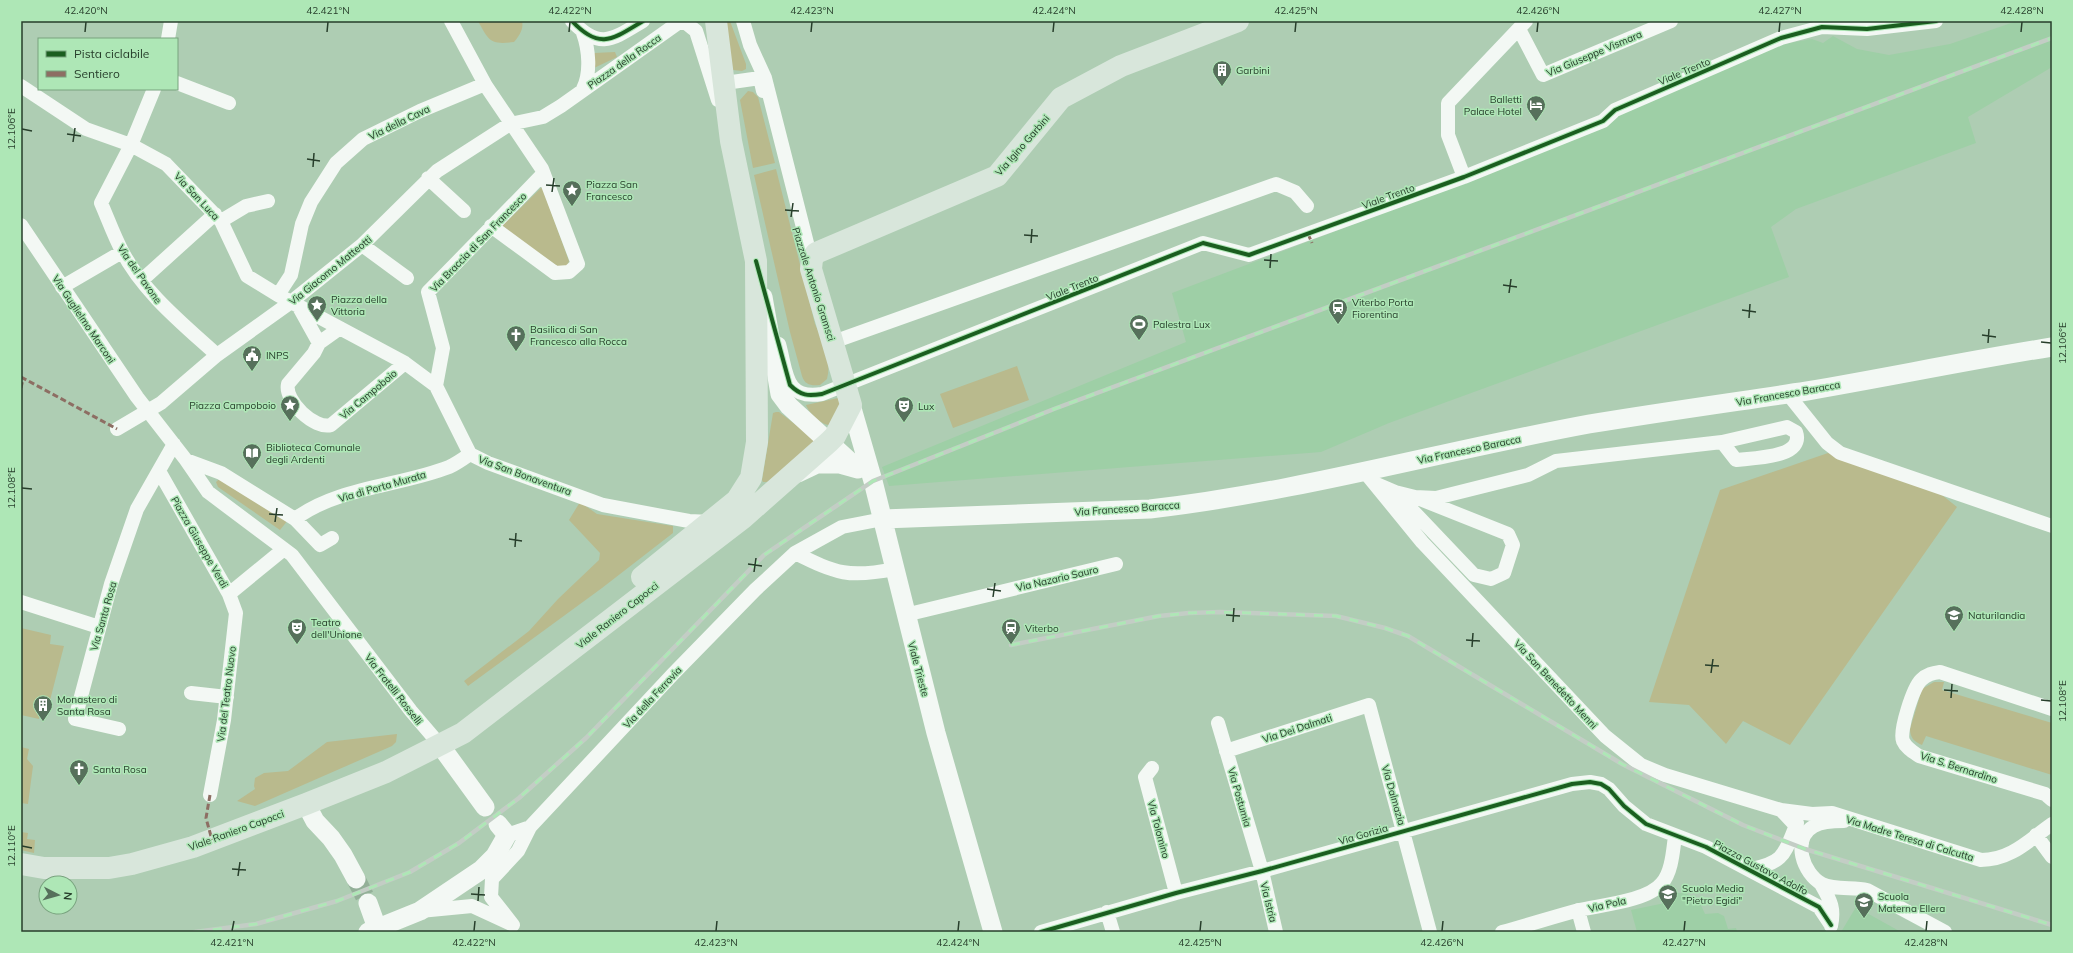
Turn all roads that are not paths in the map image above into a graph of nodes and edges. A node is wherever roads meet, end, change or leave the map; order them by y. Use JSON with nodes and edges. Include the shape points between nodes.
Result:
{"nodes":[{"id":1,"x":171,"y":21,"type":"edge"},
{"id":2,"x":451,"y":21,"type":"edge"},
{"id":3,"x":572,"y":21,"type":"edge"},
{"id":4,"x":644,"y":21,"type":"edge"},
{"id":5,"x":716,"y":21,"type":"edge"},
{"id":6,"x":743,"y":21,"type":"edge"},
{"id":7,"x":1238,"y":21,"type":"edge"},
{"id":8,"x":1671,"y":21,"type":"edge"},
{"id":9,"x":1936,"y":21,"type":"edge"},
{"id":10,"x":1522,"y":25,"type":"edge"},
{"id":11,"x":583,"y":33,"type":"junction"},
{"id":12,"x":168,"y":38,"type":"edge"},
{"id":13,"x":178,"y":83,"type":"edge"},
{"id":14,"x":725,"y":83,"type":"junction"},
{"id":15,"x":485,"y":84,"type":"junction"},
{"id":16,"x":21,"y":86,"type":"edge"},
{"id":17,"x":154,"y":90,"type":"edge"},
{"id":18,"x":583,"y":90,"type":"junction"},
{"id":19,"x":228,"y":103,"type":"dead end"},
{"id":20,"x":510,"y":124,"type":"junction"},
{"id":21,"x":731,"y":141,"type":"junction"},
{"id":22,"x":131,"y":145,"type":"junction"},
{"id":23,"x":543,"y":174,"type":"junction"},
{"id":24,"x":1464,"y":177,"type":"junction"},
{"id":25,"x":428,"y":178,"type":"junction"},
{"id":26,"x":268,"y":201,"type":"dead end"},
{"id":27,"x":1307,"y":206,"type":"dead end"},
{"id":28,"x":464,"y":211,"type":"dead end"},
{"id":29,"x":218,"y":217,"type":"junction"},
{"id":30,"x":21,"y":225,"type":"edge"},
{"id":31,"x":488,"y":230,"type":"junction"},
{"id":32,"x":362,"y":245,"type":"junction"},
{"id":33,"x":122,"y":252,"type":"junction"},
{"id":34,"x":756,"y":261,"type":"junction"},
{"id":35,"x":814,"y":261,"type":"junction"},
{"id":36,"x":407,"y":278,"type":"dead end"},
{"id":37,"x":142,"y":280,"type":"junction"},
{"id":38,"x":62,"y":287,"type":"junction"},
{"id":39,"x":278,"y":294,"type":"junction"},
{"id":40,"x":295,"y":304,"type":"junction"},
{"id":41,"x":343,"y":330,"type":"junction"},
{"id":42,"x":319,"y":343,"type":"junction"},
{"id":43,"x":2052,"y":347,"type":"edge"},
{"id":44,"x":835,"y":351,"type":"junction"},
{"id":45,"x":216,"y":355,"type":"junction"},
{"id":46,"x":405,"y":363,"type":"junction"},
{"id":47,"x":436,"y":386,"type":"junction"},
{"id":48,"x":1787,"y":393,"type":"junction"},
{"id":49,"x":822,"y":394,"type":"junction"},
{"id":50,"x":848,"y":395,"type":"junction"},
{"id":51,"x":147,"y":412,"type":"junction"},
{"id":52,"x":117,"y":429,"type":"dead end"},
{"id":53,"x":829,"y":442,"type":"junction"},
{"id":54,"x":1722,"y":442,"type":"junction"},
{"id":55,"x":174,"y":444,"type":"junction"},
{"id":56,"x":470,"y":454,"type":"junction"},
{"id":57,"x":186,"y":460,"type":"junction"},
{"id":58,"x":857,"y":468,"type":"junction"},
{"id":59,"x":158,"y":473,"type":"junction"},
{"id":60,"x":789,"y":477,"type":"junction"},
{"id":61,"x":1368,"y":477,"type":"junction"},
{"id":62,"x":872,"y":479,"type":"junction"},
{"id":63,"x":1395,"y":492,"type":"junction"},
{"id":64,"x":1414,"y":497,"type":"junction"},
{"id":65,"x":295,"y":519,"type":"junction"},
{"id":66,"x":883,"y":520,"type":"junction"},
{"id":67,"x":711,"y":522,"type":"junction"},
{"id":68,"x":2052,"y":526,"type":"edge"},
{"id":69,"x":332,"y":538,"type":"dead end"},
{"id":70,"x":288,"y":552,"type":"junction"},
{"id":71,"x":795,"y":553,"type":"junction"},
{"id":72,"x":1116,"y":564,"type":"dead end"},
{"id":73,"x":895,"y":569,"type":"junction"},
{"id":74,"x":229,"y":594,"type":"junction"},
{"id":75,"x":21,"y":602,"type":"edge"},
{"id":76,"x":905,"y":615,"type":"junction"},
{"id":77,"x":99,"y":627,"type":"junction"},
{"id":78,"x":191,"y":693,"type":"dead end"},
{"id":79,"x":227,"y":697,"type":"junction"},
{"id":80,"x":1369,"y":705,"type":"joint"},
{"id":81,"x":2052,"y":708,"type":"edge"},
{"id":82,"x":1218,"y":723,"type":"dead end"},
{"id":83,"x":119,"y":729,"type":"dead end"},
{"id":84,"x":440,"y":745,"type":"junction"},
{"id":85,"x":1226,"y":751,"type":"junction"},
{"id":86,"x":1152,"y":768,"type":"dead end"},
{"id":87,"x":210,"y":795,"type":"dead end"},
{"id":88,"x":2052,"y":800,"type":"edge"},
{"id":89,"x":306,"y":804,"type":"junction"},
{"id":90,"x":485,"y":807,"type":"dead end"},
{"id":91,"x":1782,"y":810,"type":"junction"},
{"id":92,"x":1815,"y":818,"type":"junction"},
{"id":93,"x":2052,"y":824,"type":"edge"},
{"id":94,"x":1796,"y":826,"type":"junction"},
{"id":95,"x":530,"y":827,"type":"junction"},
{"id":96,"x":503,"y":830,"type":"joint"},
{"id":97,"x":1404,"y":831,"type":"junction"},
{"id":98,"x":2036,"y":835,"type":"junction"},
{"id":99,"x":1675,"y":836,"type":"junction"},
{"id":100,"x":1802,"y":843,"type":"junction"},
{"id":101,"x":2052,"y":857,"type":"edge"},
{"id":102,"x":21,"y":864,"type":"edge"},
{"id":103,"x":1751,"y":869,"type":"junction"},
{"id":104,"x":1262,"y":871,"type":"junction"},
{"id":105,"x":356,"y":879,"type":"tunnel mouth"},
{"id":106,"x":1821,"y":884,"type":"junction"},
{"id":107,"x":1176,"y":893,"type":"junction"},
{"id":108,"x":368,"y":903,"type":"tunnel mouth"},
{"id":109,"x":1578,"y":910,"type":"junction"},
{"id":110,"x":420,"y":911,"type":"junction"},
{"id":111,"x":1107,"y":912,"type":"junction"},
{"id":112,"x":516,"y":928,"type":"edge"},
{"id":113,"x":1830,"y":928,"type":"edge"},
{"id":114,"x":375,"y":931,"type":"edge"},
{"id":115,"x":993,"y":932,"type":"edge"},
{"id":116,"x":1041,"y":932,"type":"edge"},
{"id":117,"x":1113,"y":932,"type":"edge"},
{"id":118,"x":1276,"y":932,"type":"edge"},
{"id":119,"x":1430,"y":932,"type":"edge"},
{"id":120,"x":1502,"y":932,"type":"edge"},
{"id":121,"x":1584,"y":932,"type":"edge"},
{"id":122,"x":1945,"y":932,"type":"edge"}],
"edges":[{"from":1,"to":12,"type":"street"},
{"from":2,"to":15,"type":"street"},
{"from":3,"to":11,"type":"street"},
{"from":4,"to":11,"type":"street","via":[[614,39],[600,39]]},
{"from":5,"to":14,"type":"main road"},
{"from":6,"to":35,"type":"street","name":"Piazzale Antonio Gramsci","via":[[750,45],[765,78],[808,247]]},
{"from":7,"to":35,"type":"main road","name":"Via Igino Garbini","via":[[1121,66],[1061,98],[998,176]]},
{"from":8,"to":10,"type":"street","name":"Via Giuseppe Vismara","via":[[1543,75]]},
{"from":9,"to":24,"type":"street","name":"Viale Trento","via":[[1867,29],[1822,27],[1781,38],[1615,110],[1604,122]]},
{"from":10,"to":24,"type":"street","via":[[1448,103],[1448,135]]},
{"from":11,"to":18,"type":"street","name":"Piazza della Rocca","via":[[588,72]]},
{"from":13,"to":19,"type":"street"},
{"from":14,"to":21,"type":"main road"},
{"from":14,"to":35,"type":"street","name":"Piazzale Antonio Gramsci","via":[[760,78],[800,248]]},
{"from":15,"to":20,"type":"street"},
{"from":15,"to":39,"type":"street","name":"Via della Cava","via":[[420,111],[363,139],[336,162],[311,202],[302,224],[291,275]]},
{"from":16,"to":22,"type":"street","name":"Via San Luca","via":[[86,129]]},
{"from":17,"to":22,"type":"street","name":"Via del Pavone"},
{"from":18,"to":20,"type":"street","name":"Piazza della Rocca","via":[[543,117]]},
{"from":18,"to":21,"type":"street","name":"Piazza della Rocca","via":[[678,23],[686,23],[696,31]]},
{"from":20,"to":23,"type":"street"},
{"from":20,"to":25,"type":"street","name":"Via Giacomo Matteotti","via":[[436,170]]},
{"from":21,"to":34,"type":"main road"},
{"from":22,"to":29,"type":"street","name":"Via San Luca","via":[[166,164]]},
{"from":22,"to":33,"type":"street","name":"Via del Pavone","via":[[101,203]]},
{"from":23,"to":31,"type":"street","name":"Via Braccia di San Francesco"},
{"from":23,"to":31,"type":"street","via":[[578,264],[569,272],[556,273]]},
{"from":24,"to":50,"type":"street","name":"Viale Trento","via":[[1249,255],[1203,243]]},
{"from":25,"to":28,"type":"street"},
{"from":25,"to":32,"type":"street","name":"Via Giacomo Matteotti"},
{"from":26,"to":29,"type":"street"},
{"from":27,"to":44,"type":"street","via":[[1295,192],[1276,184]]},
{"from":29,"to":37,"type":"street"},
{"from":29,"to":39,"type":"street","name":"Via San Luca","via":[[247,276]]},
{"from":30,"to":38,"type":"street","name":"Via Guglielmo Marconi"},
{"from":31,"to":47,"type":"street","name":"Via Braccia di San Francesco","via":[[428,292],[443,348]]},
{"from":32,"to":36,"type":"street"},
{"from":32,"to":40,"type":"street","name":"Via Giacomo Matteotti"},
{"from":33,"to":37,"type":"street","name":"Via del Pavone"},
{"from":33,"to":38,"type":"street"},
{"from":34,"to":49,"type":"street","via":[[790,385],[798,393],[808,396]]},
{"from":34,"to":53,"type":"main road","via":[[780,394],[789,406]]},
{"from":34,"to":67,"type":"main road","name":"Viale Raniero Capocci","via":[[757,442],[751,478],[737,500]]},
{"from":35,"to":44,"type":"main road","name":"Piazzale Antonio Gramsci"},
{"from":37,"to":45,"type":"street","name":"Via del Pavone","via":[[167,310]]},
{"from":38,"to":51,"type":"street","name":"Via Guglielmo Marconi"},
{"from":39,"to":40,"type":"street"},
{"from":40,"to":41,"type":"street"},
{"from":40,"to":42,"type":"street"},
{"from":40,"to":45,"type":"street","name":"Via Giacomo Matteotti"},
{"from":41,"to":42,"type":"street"},
{"from":41,"to":46,"type":"street","name":"Via San Bonaventura"},
{"from":42,"to":46,"type":"street","name":"Via Campoboio","via":[[287,388],[292,401],[314,424],[325,427],[331,425]]},
{"from":43,"to":48,"type":"main road","name":"Via Francesco Baracca"},
{"from":44,"to":49,"type":"street","via":[[832,384]]},
{"from":44,"to":50,"type":"main road","name":"Piazzale Antonio Gramsci"},
{"from":45,"to":51,"type":"street","name":"Via Giacomo Matteotti","via":[[166,399]]},
{"from":46,"to":47,"type":"street","name":"Via San Bonaventura"},
{"from":47,"to":56,"type":"street","name":"Via San Bonaventura"},
{"from":48,"to":61,"type":"main road","name":"Via Francesco Baracca","via":[[1588,425]]},
{"from":48,"to":68,"type":"street","via":[[1827,443],[1840,453]]},
{"from":49,"to":50,"type":"street"},
{"from":50,"to":53,"type":"main road","via":[[835,436]]},
{"from":50,"to":62,"type":"main road","name":"Viale Trieste"},
{"from":51,"to":52,"type":"street","name":"Via Giacomo Matteotti"},
{"from":51,"to":55,"type":"street"},
{"from":53,"to":58,"type":"main road"},
{"from":53,"to":60,"type":"main road"},
{"from":54,"to":54,"type":"street","via":[[1736,460],[1786,453],[1794,447],[1798,438],[1796,432],[1787,427]]},
{"from":54,"to":64,"type":"street","via":[[1556,461],[1528,475],[1436,498]]},
{"from":55,"to":57,"type":"street"},
{"from":55,"to":59,"type":"street","name":"Via Santa Rosa"},
{"from":56,"to":65,"type":"street","name":"Via di Porta Murata","via":[[450,467],[353,493],[306,510]]},
{"from":56,"to":67,"type":"street","name":"Via San Bonaventura","via":[[603,505],[689,521]]},
{"from":57,"to":65,"type":"street","via":[[221,473]]},
{"from":57,"to":70,"type":"street","via":[[208,492]]},
{"from":58,"to":60,"type":"main road","via":[[840,464],[817,464]]},
{"from":58,"to":62,"type":"main road"},
{"from":59,"to":74,"type":"street","name":"Piazza Giuseppe Verdi"},
{"from":59,"to":77,"type":"street","name":"Via Santa Rosa","via":[[137,509]]},
{"from":60,"to":84,"type":"main road","name":"Viale Raniero Capocci","via":[[743,518],[596,631],[463,733]]},
{"from":61,"to":63,"type":"street"},
{"from":61,"to":66,"type":"main road","name":"Via Francesco Baracca","via":[[1150,509]]},
{"from":61,"to":91,"type":"street","name":"Via San Benedetto Menni","via":[[1422,542],[1605,736],[1629,757],[1665,775]]},
{"from":62,"to":66,"type":"main road","name":"Viale Trieste"},
{"from":63,"to":64,"type":"street"},
{"from":63,"to":64,"type":"street","via":[[1474,576],[1491,579],[1504,573],[1512,545],[1508,534]]},
{"from":65,"to":69,"type":"street","via":[[320,545]]},
{"from":66,"to":71,"type":"street","name":"Via della Ferrovia","via":[[842,526]]},
{"from":66,"to":73,"type":"main road","name":"Viale Trieste"},
{"from":67,"to":84,"type":"main road","name":"Viale Raniero Capocci","via":[[457,723]]},
{"from":70,"to":74,"type":"street","name":"Piazza Giuseppe Verdi"},
{"from":70,"to":84,"type":"street","name":"Via Fratelli Rosselli"},
{"from":71,"to":73,"type":"street","via":[[824,568],[845,574],[868,574]]},
{"from":71,"to":95,"type":"street","name":"Via della Ferrovia","via":[[673,674]]},
{"from":72,"to":76,"type":"street","name":"Via Nazario Sauro"},
{"from":73,"to":76,"type":"main road","name":"Viale Trieste"},
{"from":74,"to":79,"type":"street","name":"Via del Teatro Nuovo","via":[[236,613]]},
{"from":75,"to":77,"type":"street"},
{"from":76,"to":115,"type":"main road","name":"Viale Trieste"},
{"from":77,"to":83,"type":"street","name":"Via Santa Rosa","via":[[75,719]]},
{"from":78,"to":79,"type":"street"},
{"from":79,"to":87,"type":"street","name":"Via del Teatro Nuovo"},
{"from":80,"to":85,"type":"street","name":"Via Dei Dalmati"},
{"from":80,"to":97,"type":"street","name":"Via Dalmazia"},
{"from":81,"to":88,"type":"street","name":"Via S. Bernardino","via":[[1940,672],[1929,674],[1914,689],[1902,732],[1903,741],[1919,756],[2045,794]]},
{"from":82,"to":85,"type":"street","name":"Via Postumia"},
{"from":84,"to":89,"type":"main road","name":"Viale Raniero Capocci","via":[[386,772]]},
{"from":84,"to":90,"type":"main road"},
{"from":85,"to":104,"type":"street","name":"Via Postumia"},
{"from":86,"to":107,"type":"street","name":"Via Tolomino","via":[[1145,777]]},
{"from":89,"to":102,"type":"main road","name":"Viale Raniero Capocci","via":[[193,847],[132,864],[83,869],[44,868]]},
{"from":89,"to":105,"type":"main road","via":[[315,821],[344,855]]},
{"from":91,"to":92,"type":"street","name":"Via Madre Teresa di Calcutta"},
{"from":91,"to":94,"type":"street"},
{"from":92,"to":94,"type":"street","via":[[1803,817]]},
{"from":92,"to":98,"type":"street","name":"Via Madre Teresa di Calcutta","via":[[1832,813],[1981,860],[1994,860],[2009,855]]},
{"from":92,"to":100,"type":"street"},
{"from":93,"to":98,"type":"street","name":"Via Madre Teresa di Calcutta"},
{"from":94,"to":100,"type":"street","name":"Piazza Gustavo Adolfo"},
{"from":94,"to":103,"type":"street","name":"Piazza Gustavo Adolfo","via":[[1787,851],[1779,859],[1766,866]]},
{"from":95,"to":96,"type":"street","name":"Via della Ferrovia"},
{"from":95,"to":112,"type":"street","via":[[518,851],[492,879],[491,897]]},
{"from":96,"to":110,"type":"main road","name":"Via della Ferrovia","via":[[495,856],[481,870]]},
{"from":97,"to":99,"type":"street","name":"Via Gorizia","via":[[1572,784],[1590,782],[1609,789],[1624,806],[1646,824]]},
{"from":97,"to":104,"type":"street","name":"Via Gorizia"},
{"from":97,"to":119,"type":"street","name":"Via Dalmazia"},
{"from":98,"to":101,"type":"street"},
{"from":99,"to":103,"type":"street","name":"Piazza Gustavo Adolfo","via":[[1706,847]]},
{"from":99,"to":109,"type":"street","name":"Via Pola","via":[[1668,871],[1664,882],[1657,889],[1625,900]]},
{"from":100,"to":106,"type":"street","name":"Piazza Gustavo Adolfo","via":[[1801,854],[1809,874]]},
{"from":103,"to":113,"type":"street","name":"Piazza Gustavo Adolfo","via":[[1819,907]]},
{"from":104,"to":107,"type":"street","name":"Via Gorizia"},
{"from":104,"to":118,"type":"street","name":"Via Istria"},
{"from":106,"to":113,"type":"street","name":"Piazza Gustavo Adolfo","via":[[1834,914]]},
{"from":106,"to":122,"type":"street","via":[[1868,890]]},
{"from":107,"to":111,"type":"street","name":"Via Gorizia"},
{"from":108,"to":114,"type":"main road"},
{"from":109,"to":120,"type":"street","name":"Via Pola"},
{"from":109,"to":121,"type":"street"},
{"from":110,"to":112,"type":"street","via":[[472,906]]},
{"from":110,"to":114,"type":"main road","name":"Via della Ferrovia"},
{"from":111,"to":116,"type":"street","name":"Via Gorizia"},
{"from":111,"to":117,"type":"street"}]}
